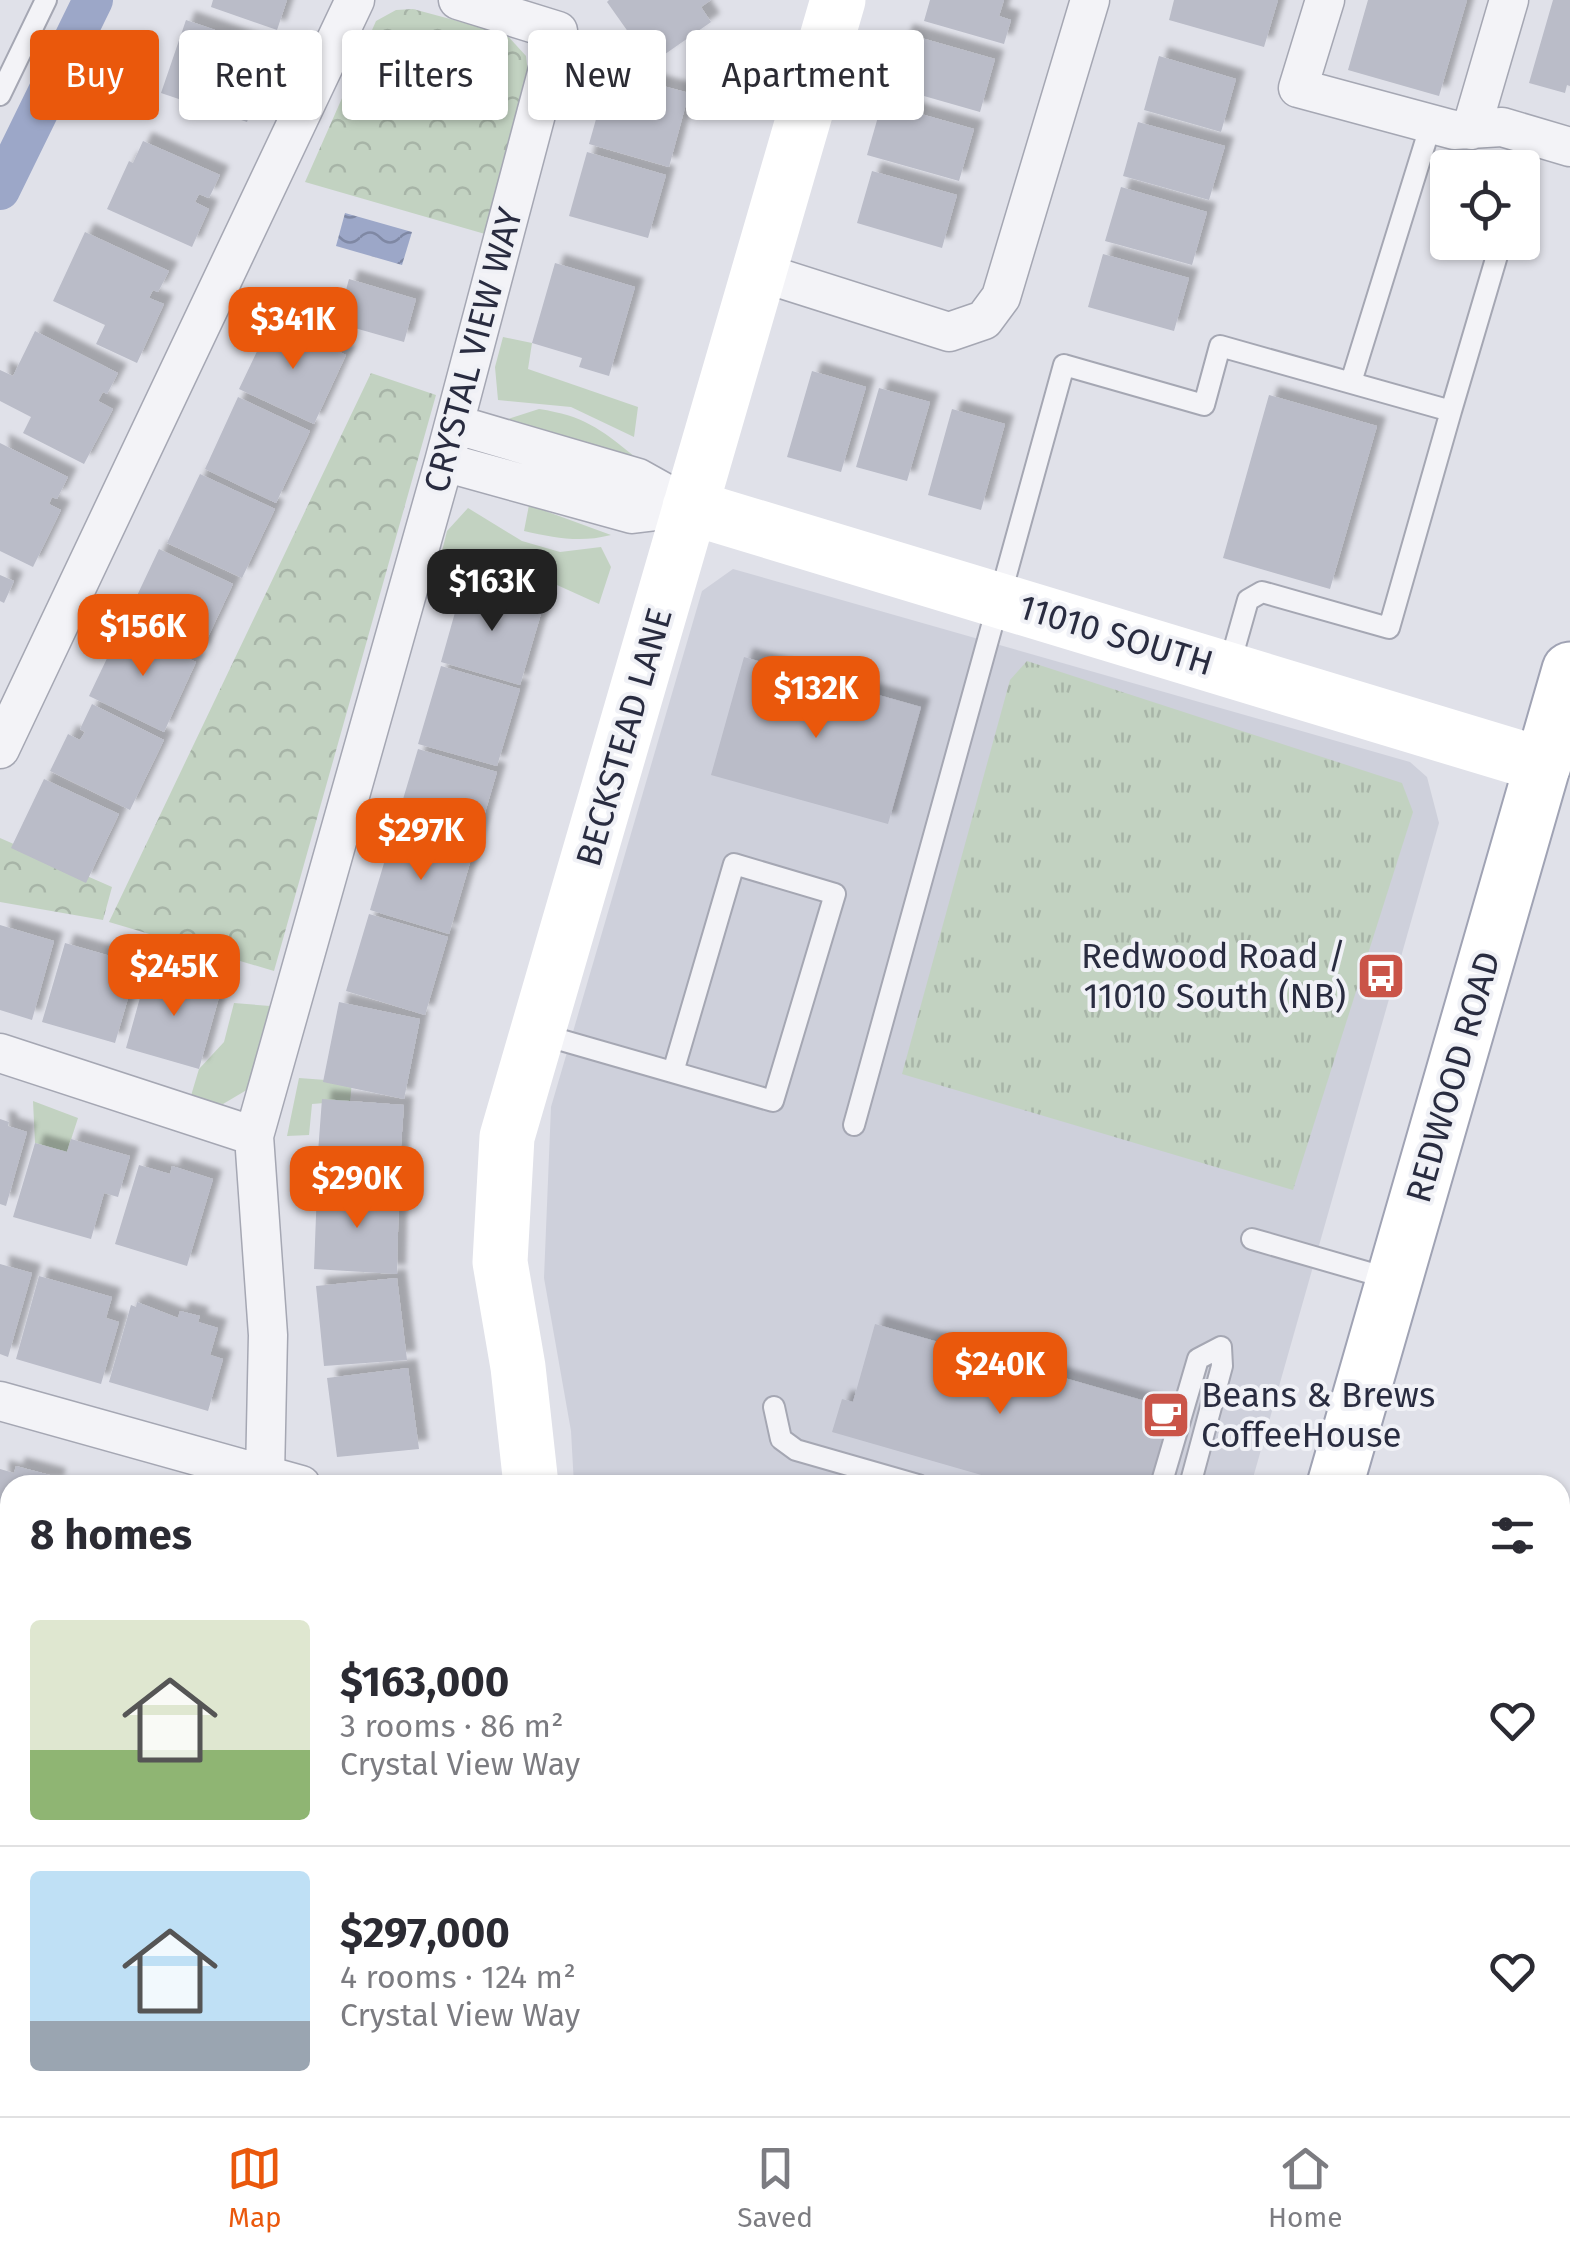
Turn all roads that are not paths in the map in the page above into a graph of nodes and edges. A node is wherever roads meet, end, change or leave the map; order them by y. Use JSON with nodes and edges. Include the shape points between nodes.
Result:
{"nodes":[{"id":1,"x":46,"y":0,"type":"edge"},
{"id":2,"x":355,"y":0,"type":"edge"},
{"id":3,"x":458,"y":0,"type":"edge"},
{"id":4,"x":838,"y":0,"type":"edge"},
{"id":5,"x":1090,"y":0,"type":"edge"},
{"id":6,"x":1325,"y":0,"type":"edge"},
{"id":7,"x":1509,"y":0,"type":"edge"},
{"id":8,"x":0,"y":95,"type":"edge"},
{"id":9,"x":1430,"y":124,"type":"junction"},
{"id":10,"x":1471,"y":130,"type":"junction"},
{"id":11,"x":1570,"y":148,"type":"edge"},
{"id":12,"x":1496,"y":260,"type":"edge"},
{"id":13,"x":760,"y":272,"type":"junction"},
{"id":14,"x":1351,"y":382,"type":"junction"},
{"id":15,"x":1451,"y":411,"type":"junction"},
{"id":16,"x":454,"y":424,"type":"junction"},
{"id":17,"x":444,"y":462,"type":"junction"},
{"id":18,"x":690,"y":507,"type":"junction"},
{"id":19,"x":999,"y":600,"type":"junction"},
{"id":20,"x":1229,"y":669,"type":"junction"},
{"id":21,"x":1570,"y":670,"type":"edge"},
{"id":22,"x":0,"y":748,"type":"edge"},
{"id":23,"x":1556,"y":769,"type":"edge"},
{"id":24,"x":538,"y":1033,"type":"junction"},
{"id":25,"x":0,"y":1053,"type":"edge"},
{"id":26,"x":674,"y":1072,"type":"junction"},
{"id":27,"x":854,"y":1125,"type":"dead end"},
{"id":28,"x":254,"y":1136,"type":"junction"},
{"id":29,"x":1252,"y":1240,"type":"dead end"},
{"id":30,"x":1394,"y":1280,"type":"junction"},
{"id":31,"x":0,"y":1401,"type":"edge"},
{"id":32,"x":774,"y":1407,"type":"dead end"},
{"id":33,"x":265,"y":1475,"type":"edge"},
{"id":34,"x":282,"y":1475,"type":"edge"},
{"id":35,"x":530,"y":1475,"type":"edge"},
{"id":36,"x":883,"y":1475,"type":"edge"},
{"id":37,"x":1164,"y":1475,"type":"edge"},
{"id":38,"x":1193,"y":1475,"type":"edge"},
{"id":39,"x":1339,"y":1475,"type":"edge"}],
"edges":[{"from":1,"to":8,"type":"lane"},
{"from":2,"to":22,"type":"street"},
{"from":3,"to":16,"type":"street","name":"CRYSTAL VIEW WAY","via":[[558,32]]},
{"from":4,"to":13,"type":"street","name":"BECKSTEAD LANE"},
{"from":5,"to":13,"type":"street","via":[[1001,298],[984,320],[949,332]]},
{"from":6,"to":9,"type":"street","via":[[1298,88]]},
{"from":7,"to":10,"type":"street"},
{"from":9,"to":10,"type":"street"},
{"from":9,"to":14,"type":"lane"},
{"from":10,"to":11,"type":"street","via":[[1502,127]]},
{"from":12,"to":15,"type":"lane"},
{"from":13,"to":18,"type":"street","name":"BECKSTEAD LANE"},
{"from":14,"to":15,"type":"lane"},
{"from":14,"to":19,"type":"lane","via":[[1220,346],[1204,405],[1064,366]]},
{"from":15,"to":20,"type":"lane","via":[[1389,628],[1262,592],[1248,600]]},
{"from":16,"to":17,"type":"street","name":"CRYSTAL VIEW WAY"},
{"from":16,"to":18,"type":"street","name":"11010 SOUTH","via":[[638,478]]},
{"from":17,"to":18,"type":"street","name":"11010 SOUTH","via":[[632,514]]},
{"from":17,"to":28,"type":"street","name":"CRYSTAL VIEW WAY"},
{"from":18,"to":19,"type":"street","name":"11010 SOUTH"},
{"from":18,"to":24,"type":"street","name":"BECKSTEAD LANE"},
{"from":19,"to":20,"type":"street","name":"11010 SOUTH"},
{"from":19,"to":27,"type":"lane"},
{"from":20,"to":23,"type":"street","name":"11010 SOUTH"},
{"from":21,"to":23,"type":"street","name":"REDWOOD ROAD"},
{"from":23,"to":30,"type":"street","name":"REDWOOD ROAD"},
{"from":24,"to":26,"type":"lane"},
{"from":24,"to":35,"type":"street","name":"BECKSTEAD LANE","via":[[507,1137],[500,1262]]},
{"from":25,"to":28,"type":"street"},
{"from":26,"to":26,"type":"lane","via":[[773,1101],[834,894],[734,864]]},
{"from":28,"to":34,"type":"street","name":"CRYSTAL VIEW WAY"},
{"from":29,"to":30,"type":"lane"},
{"from":30,"to":39,"type":"street","name":"REDWOOD ROAD"},
{"from":31,"to":33,"type":"street"},
{"from":32,"to":36,"type":"lane","via":[[781,1439],[796,1450]]},
{"from":37,"to":38,"type":"lane","via":[[1198,1359],[1221,1347],[1222,1366]]}]}
